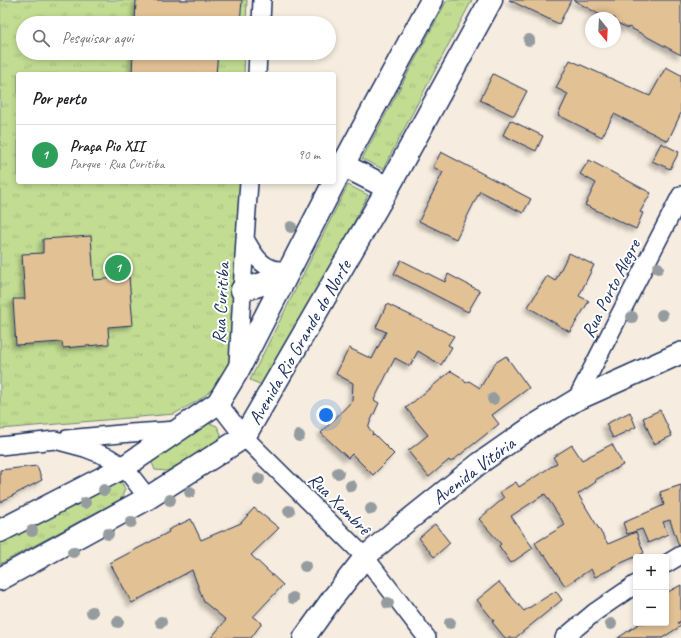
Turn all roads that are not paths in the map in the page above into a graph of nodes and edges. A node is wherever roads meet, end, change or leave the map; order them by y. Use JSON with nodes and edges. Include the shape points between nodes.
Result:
{"nodes":[{"id":1,"x":262,"y":0,"type":"edge"},
{"id":2,"x":432,"y":0,"type":"edge"},
{"id":3,"x":491,"y":0,"type":"edge"},
{"id":4,"x":261,"y":16,"type":"edge"},
{"id":5,"x":258,"y":60,"type":"edge"},
{"id":6,"x":257,"y":72,"type":"edge"},
{"id":7,"x":343,"y":165,"type":"junction"},
{"id":8,"x":336,"y":179,"type":"edge"},
{"id":9,"x":249,"y":184,"type":"edge"},
{"id":10,"x":333,"y":184,"type":"edge"},
{"id":11,"x":388,"y":188,"type":"junction"},
{"id":12,"x":681,"y":195,"type":"edge"},
{"id":13,"x":245,"y":239,"type":"junction"},
{"id":14,"x":287,"y":274,"type":"junction"},
{"id":15,"x":242,"y":290,"type":"junction"},
{"id":16,"x":681,"y":353,"type":"edge"},
{"id":17,"x":238,"y":370,"type":"junction"},
{"id":18,"x":576,"y":400,"type":"junction"},
{"id":19,"x":218,"y":403,"type":"junction"},
{"id":20,"x":178,"y":430,"type":"junction"},
{"id":21,"x":244,"y":437,"type":"junction"},
{"id":22,"x":55,"y":440,"type":"junction"},
{"id":23,"x":0,"y":446,"type":"edge"},
{"id":24,"x":124,"y":467,"type":"junction"},
{"id":25,"x":148,"y":498,"type":"junction"},
{"id":26,"x":0,"y":531,"type":"edge"},
{"id":27,"x":681,"y":555,"type":"edge"},
{"id":28,"x":365,"y":557,"type":"junction"},
{"id":29,"x":669,"y":562,"type":"edge"},
{"id":30,"x":0,"y":579,"type":"edge"},
{"id":31,"x":633,"y":586,"type":"edge"},
{"id":32,"x":304,"y":638,"type":"edge"},
{"id":33,"x":428,"y":638,"type":"edge"},
{"id":34,"x":564,"y":638,"type":"edge"}],
"edges":[{"from":1,"to":4,"type":"street"},
{"from":2,"to":7,"type":"main road","name":"Avenida Rio Grande do Norte"},
{"from":3,"to":11,"type":"main road","name":"Avenida Rio Grande do Norte"},
{"from":5,"to":6,"type":"street"},
{"from":7,"to":8,"type":"main road","name":"Avenida Rio Grande do Norte"},
{"from":7,"to":11,"type":"main road"},
{"from":9,"to":13,"type":"street","name":"Rua Curitiba"},
{"from":10,"to":14,"type":"main road","name":"Avenida Rio Grande do Norte"},
{"from":11,"to":21,"type":"main road","name":"Avenida Rio Grande do Norte"},
{"from":12,"to":18,"type":"street","name":"Rua Porto Alegre"},
{"from":13,"to":14,"type":"street","name":"Rua Curitiba","via":[[260,262]]},
{"from":13,"to":15,"type":"street","name":"Rua Curitiba"},
{"from":14,"to":15,"type":"main road"},
{"from":14,"to":17,"type":"main road","name":"Avenida Rio Grande do Norte"},
{"from":15,"to":17,"type":"street","name":"Rua Curitiba"},
{"from":16,"to":18,"type":"street","name":"Avenida Vitória"},
{"from":17,"to":19,"type":"main road","name":"Avenida Rio Grande do Norte"},
{"from":18,"to":28,"type":"street","name":"Avenida Vitória","via":[[480,463]]},
{"from":19,"to":20,"type":"main road","name":"Avenida Rio Grande do Norte"},
{"from":19,"to":21,"type":"street","name":"Rua Xambrê"},
{"from":20,"to":22,"type":"street"},
{"from":20,"to":24,"type":"main road","name":"Avenida Rio Grande do Norte"},
{"from":21,"to":25,"type":"main road","name":"Avenida Rio Grande do Norte"},
{"from":21,"to":28,"type":"street","name":"Rua Xambrê"},
{"from":22,"to":23,"type":"street"},
{"from":22,"to":24,"type":"street","via":[[85,448]]},
{"from":24,"to":25,"type":"street"},
{"from":24,"to":26,"type":"main road","name":"Avenida Rio Grande do Norte"},
{"from":25,"to":30,"type":"main road","name":"Avenida Rio Grande do Norte"},
{"from":27,"to":29,"type":"street"},
{"from":28,"to":32,"type":"street","name":"Avenida Vitória"},
{"from":28,"to":33,"type":"street","name":"Rua Xambrê"},
{"from":31,"to":34,"type":"street","via":[[595,612]]}]}
